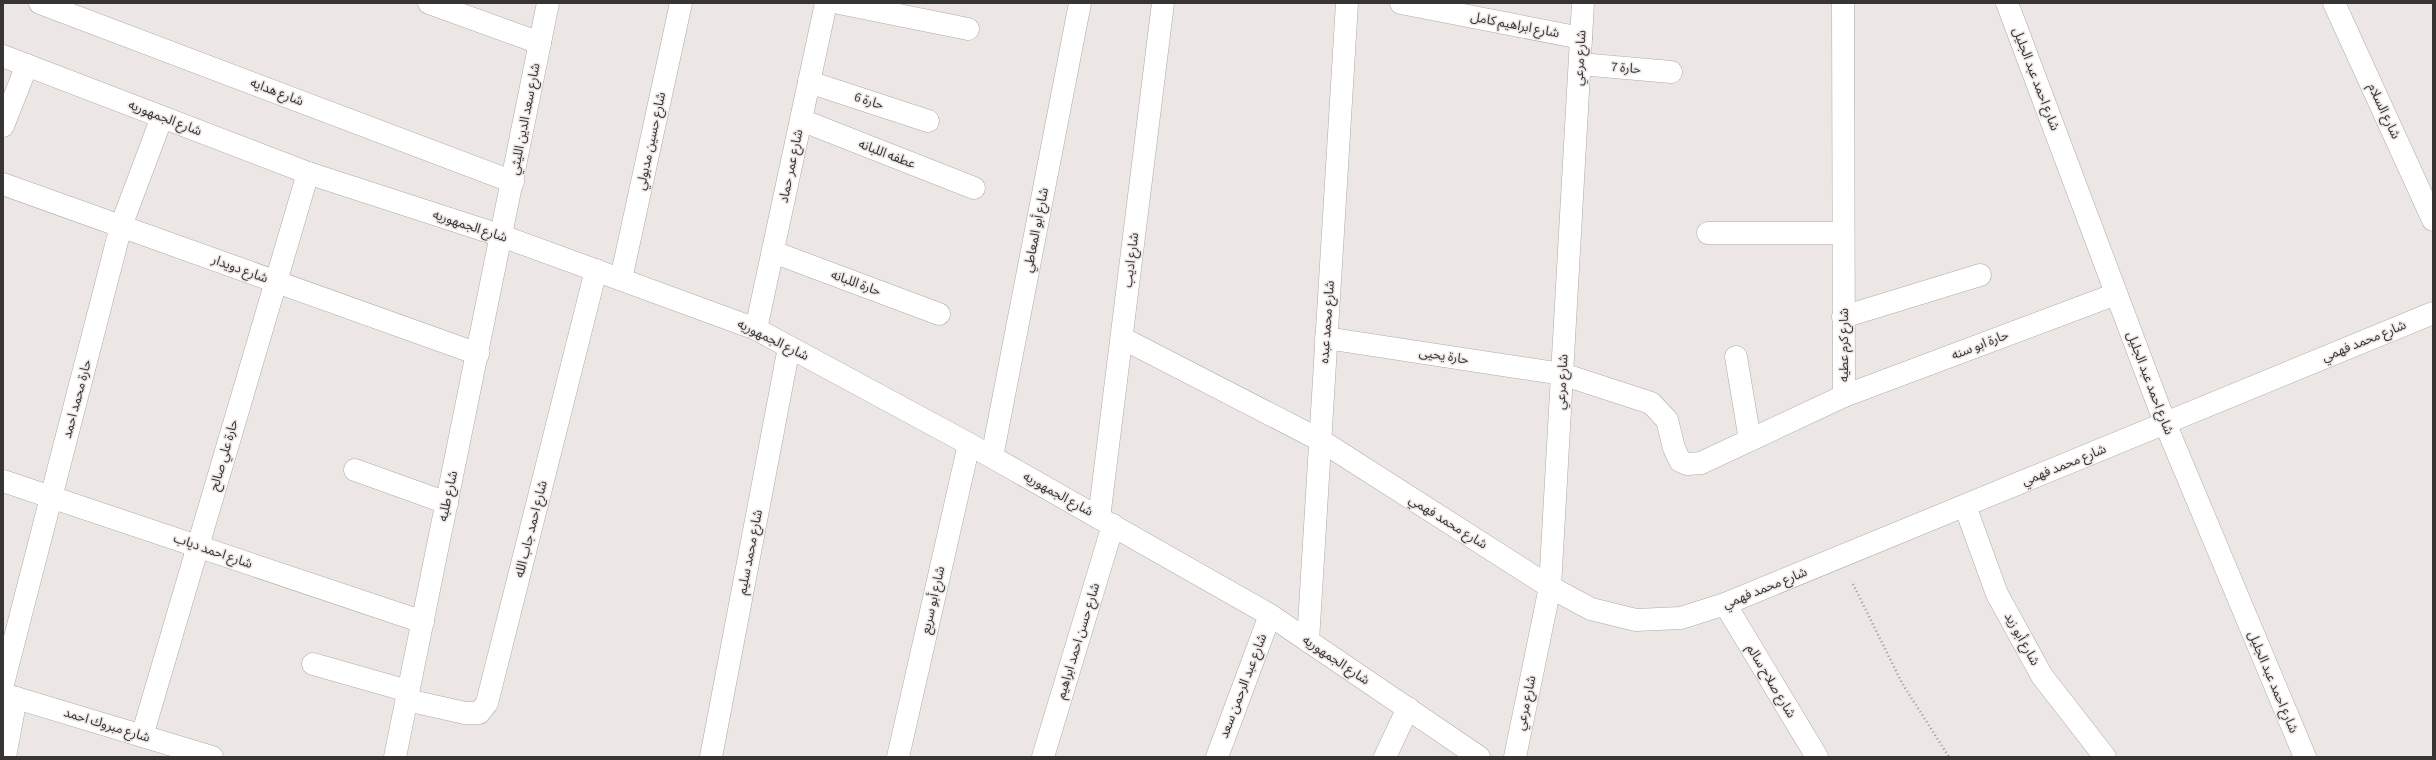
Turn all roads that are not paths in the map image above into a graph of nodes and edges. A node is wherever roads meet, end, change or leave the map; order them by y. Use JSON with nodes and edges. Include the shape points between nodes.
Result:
{"nodes":[{"id":1,"x":40,"y":3,"type":"edge"},
{"id":2,"x":429,"y":3,"type":"edge"},
{"id":3,"x":548,"y":3,"type":"edge"},
{"id":4,"x":681,"y":3,"type":"edge"},
{"id":5,"x":826,"y":3,"type":"edge"},
{"id":6,"x":839,"y":3,"type":"edge"},
{"id":7,"x":1080,"y":3,"type":"edge"},
{"id":8,"x":1163,"y":3,"type":"edge"},
{"id":9,"x":1347,"y":3,"type":"edge"},
{"id":10,"x":1401,"y":3,"type":"edge"},
{"id":11,"x":1583,"y":3,"type":"edge"},
{"id":12,"x":1843,"y":3,"type":"edge"},
{"id":13,"x":2007,"y":3,"type":"edge"},
{"id":14,"x":2334,"y":3,"type":"edge"},
{"id":15,"x":968,"y":29,"type":"dead end"},
{"id":16,"x":1581,"y":38,"type":"junction"},
{"id":17,"x":540,"y":43,"type":"junction"},
{"id":18,"x":3,"y":56,"type":"edge"},
{"id":19,"x":1580,"y":64,"type":"junction"},
{"id":20,"x":27,"y":65,"type":"junction"},
{"id":21,"x":1671,"y":72,"type":"dead end"},
{"id":22,"x":809,"y":82,"type":"junction"},
{"id":23,"x":162,"y":117,"type":"junction"},
{"id":24,"x":801,"y":120,"type":"junction"},
{"id":25,"x":928,"y":121,"type":"dead end"},
{"id":26,"x":3,"y":126,"type":"edge"},
{"id":27,"x":308,"y":173,"type":"junction"},
{"id":28,"x":513,"y":182,"type":"junction"},
{"id":29,"x":3,"y":184,"type":"edge"},
{"id":30,"x":974,"y":188,"type":"dead end"},
{"id":31,"x":2433,"y":220,"type":"edge"},
{"id":32,"x":122,"y":226,"type":"junction"},
{"id":33,"x":1708,"y":233,"type":"dead end"},
{"id":34,"x":1843,"y":233,"type":"junction"},
{"id":35,"x":502,"y":236,"type":"junction"},
{"id":36,"x":772,"y":252,"type":"junction"},
{"id":37,"x":596,"y":270,"type":"junction"},
{"id":38,"x":1980,"y":275,"type":"dead end"},
{"id":39,"x":621,"y":279,"type":"junction"},
{"id":40,"x":275,"y":282,"type":"junction"},
{"id":41,"x":2116,"y":294,"type":"junction"},
{"id":42,"x":2433,"y":312,"type":"edge"},
{"id":43,"x":939,"y":314,"type":"dead end"},
{"id":44,"x":1843,"y":317,"type":"junction"},
{"id":45,"x":756,"y":329,"type":"junction"},
{"id":46,"x":1122,"y":338,"type":"junction"},
{"id":47,"x":1326,"y":338,"type":"junction"},
{"id":48,"x":789,"y":347,"type":"junction"},
{"id":49,"x":478,"y":354,"type":"junction"},
{"id":50,"x":1736,"y":357,"type":"dead end"},
{"id":51,"x":1562,"y":374,"type":"junction"},
{"id":52,"x":1844,"y":396,"type":"junction"},
{"id":53,"x":2165,"y":424,"type":"junction"},
{"id":54,"x":1320,"y":440,"type":"junction"},
{"id":55,"x":1750,"y":440,"type":"junction"},
{"id":56,"x":969,"y":444,"type":"junction"},
{"id":57,"x":992,"y":457,"type":"junction"},
{"id":58,"x":355,"y":470,"type":"dead end"},
{"id":59,"x":3,"y":481,"type":"edge"},
{"id":60,"x":51,"y":497,"type":"junction"},
{"id":61,"x":447,"y":503,"type":"junction"},
{"id":62,"x":1965,"y":506,"type":"junction"},
{"id":63,"x":1106,"y":521,"type":"junction"},
{"id":64,"x":197,"y":546,"type":"junction"},
{"id":65,"x":1550,"y":587,"type":"junction"},
{"id":66,"x":1725,"y":604,"type":"junction"},
{"id":67,"x":1270,"y":615,"type":"junction"},
{"id":68,"x":423,"y":622,"type":"junction"},
{"id":69,"x":1308,"y":641,"type":"junction"},
{"id":70,"x":313,"y":664,"type":"dead end"},
{"id":71,"x":7,"y":692,"type":"edge"},
{"id":72,"x":408,"y":695,"type":"junction"},
{"id":73,"x":1408,"y":708,"type":"junction"},
{"id":74,"x":142,"y":736,"type":"junction"},
{"id":75,"x":5,"y":757,"type":"edge"},
{"id":76,"x":212,"y":757,"type":"edge"},
{"id":77,"x":395,"y":757,"type":"edge"},
{"id":78,"x":711,"y":757,"type":"edge"},
{"id":79,"x":898,"y":757,"type":"edge"},
{"id":80,"x":1043,"y":757,"type":"edge"},
{"id":81,"x":1217,"y":757,"type":"edge"},
{"id":82,"x":1385,"y":757,"type":"edge"},
{"id":83,"x":1479,"y":757,"type":"edge"},
{"id":84,"x":1515,"y":757,"type":"edge"},
{"id":85,"x":1817,"y":757,"type":"edge"},
{"id":86,"x":2105,"y":757,"type":"edge"},
{"id":87,"x":2305,"y":757,"type":"edge"}],
"edges":[{"from":1,"to":28,"type":"street","name":"شارع هدايه"},
{"from":2,"to":17,"type":"street"},
{"from":3,"to":17,"type":"street","name":"شارع سعد الدين الليثي"},
{"from":4,"to":39,"type":"street","name":"شارع حسين مدبولي"},
{"from":5,"to":22,"type":"street","name":"شارع عمر حماد"},
{"from":6,"to":15,"type":"street"},
{"from":7,"to":57,"type":"street","name":"شارع أبو المعاطي"},
{"from":8,"to":46,"type":"street","name":"شارع اديب"},
{"from":9,"to":47,"type":"street","name":"شارع محمد عبده"},
{"from":10,"to":16,"type":"street","name":"شارع ابراهيم كامل"},
{"from":11,"to":16,"type":"street","name":"شارع مرعي"},
{"from":12,"to":34,"type":"street","name":"شارع كرم عطيه"},
{"from":13,"to":41,"type":"street","name":"شارع احمد عبد الجليل"},
{"from":14,"to":31,"type":"street","name":"شارع السلام"},
{"from":16,"to":19,"type":"street","name":"شارع مرعي"},
{"from":17,"to":28,"type":"street","name":"شارع سعد الدين الليثي"},
{"from":18,"to":20,"type":"street","name":"شارع الجمهوريه"},
{"from":19,"to":21,"type":"street","name":"حارة 7"},
{"from":19,"to":51,"type":"street","name":"شارع مرعي"},
{"from":20,"to":23,"type":"street","name":"شارع الجمهوريه"},
{"from":20,"to":26,"type":"street"},
{"from":22,"to":24,"type":"street","name":"شارع عمر حماد"},
{"from":22,"to":25,"type":"street","name":"حارة 6"},
{"from":23,"to":27,"type":"street","name":"شارع الجمهوريه"},
{"from":23,"to":32,"type":"street","name":"حارة محمد احمد"},
{"from":24,"to":30,"type":"street","name":"عطفه اللبانه"},
{"from":24,"to":36,"type":"street","name":"شارع عمر حماد"},
{"from":27,"to":35,"type":"street","name":"شارع الجمهوريه"},
{"from":27,"to":40,"type":"street","name":"حارة علي صالح"},
{"from":28,"to":35,"type":"street","name":"شارع سعد الدين الليثي"},
{"from":29,"to":32,"type":"street","name":"شارع دويدار"},
{"from":32,"to":40,"type":"street","name":"شارع دويدار"},
{"from":32,"to":60,"type":"street","name":"حارة محمد احمد"},
{"from":33,"to":34,"type":"street"},
{"from":34,"to":44,"type":"street","name":"شارع كرم عطيه"},
{"from":35,"to":37,"type":"street","name":"شارع الجمهوريه"},
{"from":35,"to":49,"type":"street","name":"شارع طلبه"},
{"from":36,"to":43,"type":"street","name":"حارة اللبانه"},
{"from":36,"to":45,"type":"street","name":"شارع عمر حماد"},
{"from":37,"to":39,"type":"street","name":"شارع الجمهوريه"},
{"from":37,"to":72,"type":"street","name":"شارع احمد جاب الله","via":[[487,703],[479,713],[465,713]]},
{"from":38,"to":44,"type":"street"},
{"from":39,"to":45,"type":"street","name":"شارع الجمهوريه"},
{"from":40,"to":49,"type":"street","name":"شارع دويدار"},
{"from":40,"to":64,"type":"street","name":"حارة علي صالح"},
{"from":41,"to":52,"type":"street","name":"حارة ابو سنه"},
{"from":41,"to":53,"type":"street","name":"شارع احمد عبد الجليل"},
{"from":42,"to":53,"type":"street","name":"شارع محمد فهمي"},
{"from":44,"to":52,"type":"street","name":"شارع كرم عطيه"},
{"from":45,"to":48,"type":"street","name":"شارع الجمهوريه"},
{"from":46,"to":54,"type":"street","name":"شارع محمد فهمي"},
{"from":46,"to":63,"type":"street","name":"شارع اديب"},
{"from":47,"to":51,"type":"street","name":"حارة يحيى"},
{"from":47,"to":54,"type":"street","name":"شارع محمد عبده"},
{"from":48,"to":56,"type":"street","name":"شارع الجمهوريه"},
{"from":48,"to":78,"type":"street","name":"شارع محمد سليم"},
{"from":49,"to":61,"type":"street","name":"شارع طلبه"},
{"from":50,"to":55,"type":"street"},
{"from":51,"to":55,"type":"street","name":"شارع كرم عطيه","via":[[1651,403],[1667,420],[1676,455],[1687,464],[1701,464]]},
{"from":51,"to":65,"type":"street","name":"شارع مرعي"},
{"from":52,"to":55,"type":"street","name":"شارع كرم عطيه"},
{"from":53,"to":62,"type":"street","name":"شارع محمد فهمي"},
{"from":53,"to":87,"type":"street","name":"شارع احمد عبد الجليل"},
{"from":54,"to":65,"type":"street","name":"شارع محمد فهمي"},
{"from":54,"to":69,"type":"street","name":"شارع محمد عبده"},
{"from":56,"to":57,"type":"street","name":"شارع الجمهوريه"},
{"from":56,"to":79,"type":"street","name":"شارع أبو سريع"},
{"from":57,"to":63,"type":"street","name":"شارع الجمهوريه"},
{"from":58,"to":61,"type":"street"},
{"from":59,"to":60,"type":"street","name":"شارع احمد دياب"},
{"from":60,"to":64,"type":"street","name":"شارع احمد دياب"},
{"from":60,"to":71,"type":"street","name":"حارة محمد احمد"},
{"from":61,"to":68,"type":"street","name":"شارع طلبه"},
{"from":62,"to":66,"type":"street","name":"شارع محمد فهمي"},
{"from":62,"to":86,"type":"street","name":"شارع أبو زيد","via":[[1997,594],[2042,676]]},
{"from":63,"to":67,"type":"street","name":"شارع الجمهوريه"},
{"from":63,"to":80,"type":"street","name":"شارع حسن احمد ابراهيم"},
{"from":64,"to":68,"type":"street","name":"شارع احمد دياب"},
{"from":64,"to":74,"type":"street","name":"حارة علي صالح"},
{"from":65,"to":66,"type":"street","name":"شارع محمد فهمي","via":[[1591,609],[1636,620],[1681,618]]},
{"from":65,"to":84,"type":"street","name":"شارع مرعي"},
{"from":66,"to":85,"type":"street","name":"شارع صلاح سالم"},
{"from":67,"to":69,"type":"street","name":"شارع الجمهوريه"},
{"from":67,"to":81,"type":"street","name":"شارع عبد الرحمن سعد"},
{"from":68,"to":72,"type":"street","name":"شارع طلبه"},
{"from":69,"to":73,"type":"street","name":"شارع الجمهوريه"},
{"from":70,"to":72,"type":"street"},
{"from":71,"to":74,"type":"street","name":"شارع مبروك احمد"},
{"from":71,"to":75,"type":"street","name":"حارة محمد احمد"},
{"from":72,"to":77,"type":"street","name":"شارع طلبه"},
{"from":73,"to":82,"type":"street"},
{"from":73,"to":83,"type":"street","name":"شارع الجمهوريه"},
{"from":74,"to":76,"type":"street","name":"شارع مبروك احمد"}]}
